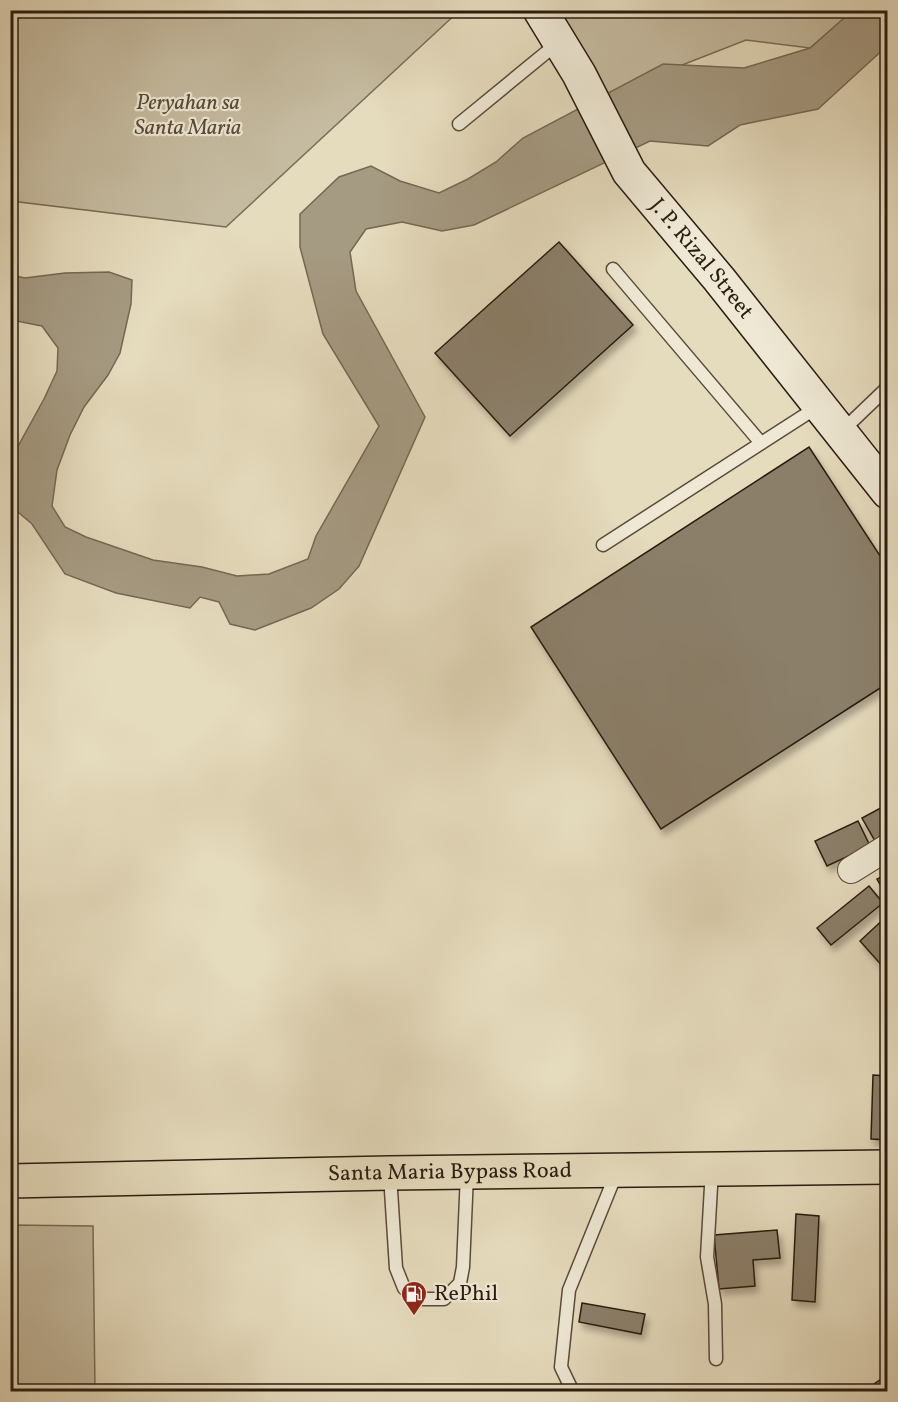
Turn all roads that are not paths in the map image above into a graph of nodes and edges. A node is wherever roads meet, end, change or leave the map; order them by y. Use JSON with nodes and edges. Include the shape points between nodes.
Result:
{"nodes":[{"id":1,"x":540,"y":10,"type":"edge"},
{"id":2,"x":560,"y":41,"type":"junction"},
{"id":3,"x":459,"y":124,"type":"dead end"},
{"id":4,"x":614,"y":269,"type":"dead end"},
{"id":5,"x":888,"y":387,"type":"edge"},
{"id":6,"x":820,"y":405,"type":"junction"},
{"id":7,"x":841,"y":431,"type":"junction"},
{"id":8,"x":761,"y":443,"type":"junction"},
{"id":9,"x":888,"y":492,"type":"edge"},
{"id":10,"x":603,"y":545,"type":"dead end"},
{"id":11,"x":888,"y":847,"type":"edge"},
{"id":12,"x":851,"y":870,"type":"dead end"},
{"id":13,"x":888,"y":1167,"type":"edge"},
{"id":14,"x":712,"y":1169,"type":"junction"},
{"id":15,"x":617,"y":1171,"type":"junction"},
{"id":16,"x":390,"y":1173,"type":"junction"},
{"id":17,"x":467,"y":1174,"type":"junction"},
{"id":18,"x":10,"y":1181,"type":"edge"},
{"id":19,"x":716,"y":1359,"type":"dead end"},
{"id":20,"x":573,"y":1392,"type":"edge"}],
"edges":[{"from":1,"to":2,"type":"main road","name":"J. P. Rizal Street"},
{"from":2,"to":3,"type":"lane"},
{"from":2,"to":6,"type":"main road","name":"J. P. Rizal Street","via":[[628,172]]},
{"from":4,"to":8,"type":"lane"},
{"from":5,"to":7,"type":"lane"},
{"from":6,"to":7,"type":"main road","name":"J. P. Rizal Street"},
{"from":6,"to":8,"type":"lane"},
{"from":7,"to":9,"type":"main road","name":"J. P. Rizal Street"},
{"from":8,"to":10,"type":"lane"},
{"from":11,"to":12,"type":"street"},
{"from":13,"to":14,"type":"main road","name":"Santa Maria Bypass Road"},
{"from":14,"to":15,"type":"main road","name":"Santa Maria Bypass Road"},
{"from":14,"to":19,"type":"lane","via":[[707,1257],[715,1304]]},
{"from":15,"to":17,"type":"main road","name":"Santa Maria Bypass Road"},
{"from":15,"to":20,"type":"lane","via":[[569,1290],[561,1367]]},
{"from":16,"to":17,"type":"main road","name":"Santa Maria Bypass Road"},
{"from":16,"to":17,"type":"lane","via":[[396,1268],[404,1288],[416,1299],[444,1299],[460,1283]]},
{"from":16,"to":18,"type":"main road","name":"Santa Maria Bypass Road"}]}
